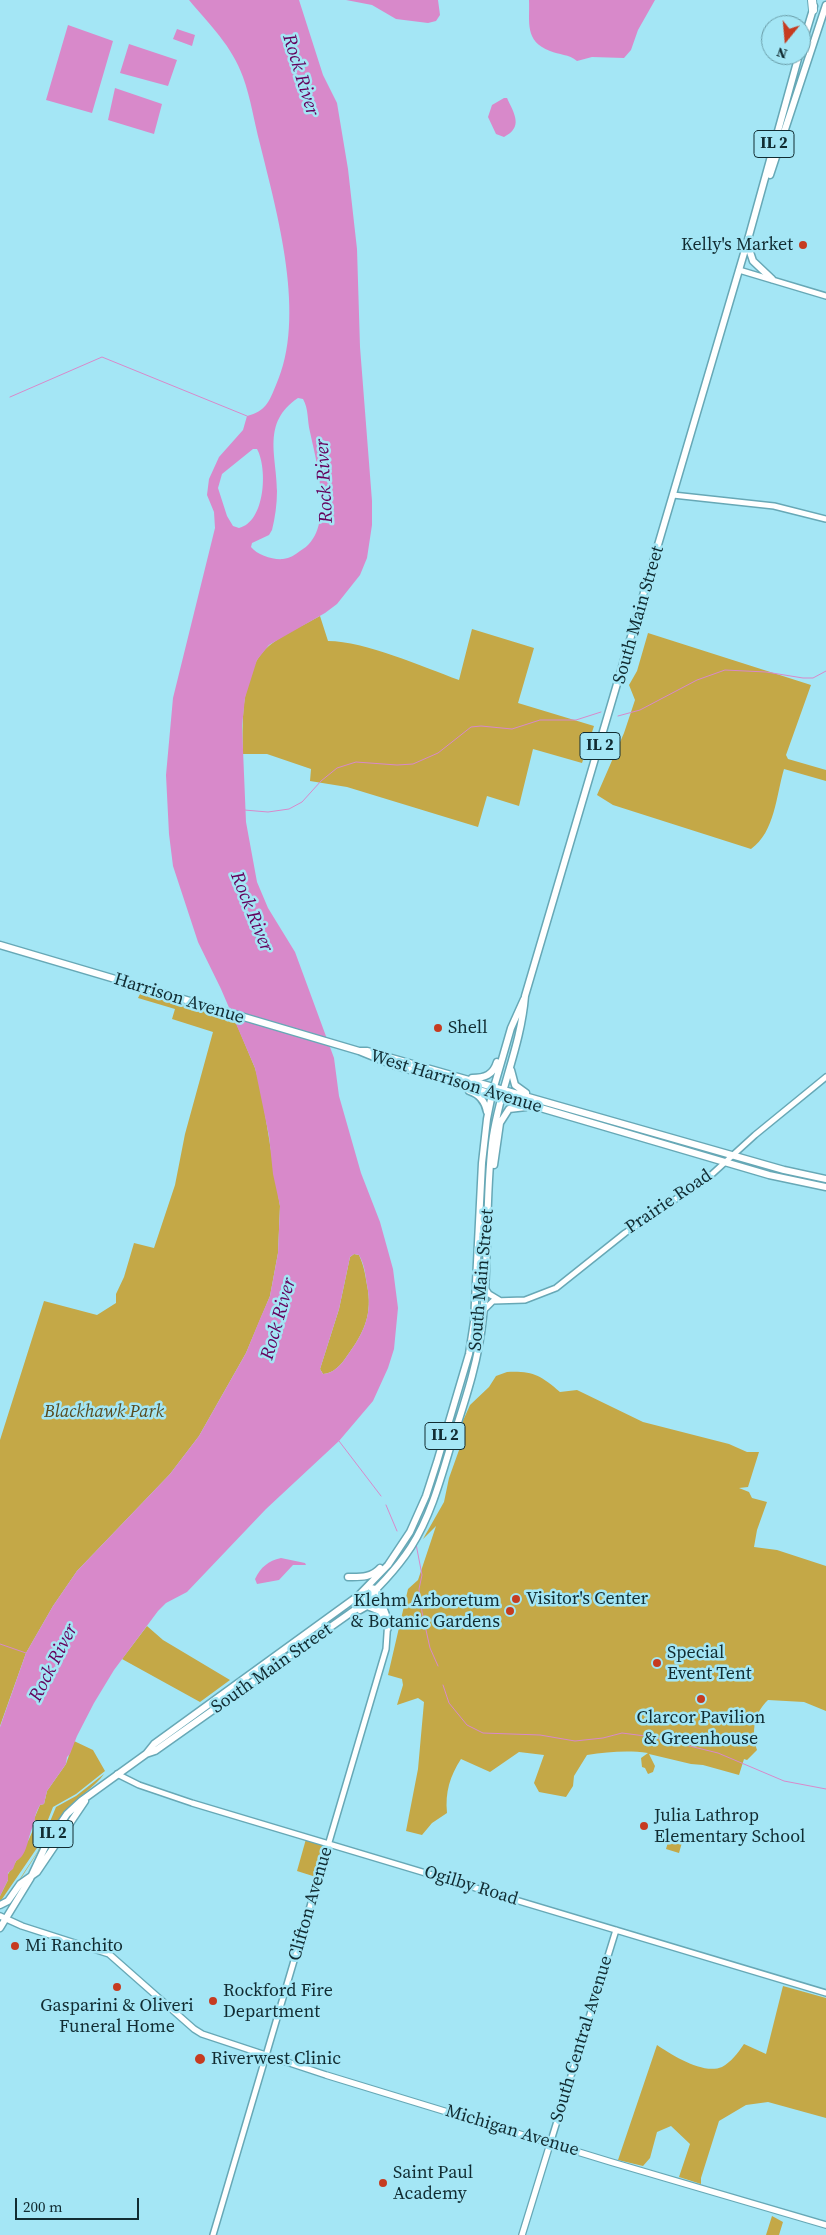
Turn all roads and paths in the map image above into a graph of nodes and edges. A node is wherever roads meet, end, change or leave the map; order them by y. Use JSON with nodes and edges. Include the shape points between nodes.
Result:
{"nodes":[{"id":1,"x":814,"y":0,"type":"edge"},
{"id":2,"x":826,"y":5,"type":"edge"},
{"id":3,"x":812,"y":10,"type":"joint"},
{"id":4,"x":811,"y":15,"type":"edge"},
{"id":5,"x":796,"y":65,"type":"edge"},
{"id":6,"x":750,"y":233,"type":"junction"},
{"id":7,"x":747,"y":243,"type":"junction"},
{"id":8,"x":738,"y":270,"type":"junction"},
{"id":9,"x":772,"y":279,"type":"junction"},
{"id":10,"x":826,"y":296,"type":"edge"},
{"id":11,"x":673,"y":495,"type":"junction"},
{"id":12,"x":826,"y":519,"type":"edge"},
{"id":13,"x":0,"y":945,"type":"edge"},
{"id":14,"x":525,"y":996,"type":"junction"},
{"id":15,"x":518,"y":1011,"type":"junction"},
{"id":16,"x":359,"y":1051,"type":"junction"},
{"id":17,"x":512,"y":1059,"type":"junction"},
{"id":18,"x":414,"y":1071,"type":"junction"},
{"id":19,"x":459,"y":1076,"type":"junction"},
{"id":20,"x":826,"y":1077,"type":"edge"},
{"id":21,"x":494,"y":1086,"type":"junction"},
{"id":22,"x":503,"y":1089,"type":"junction"},
{"id":23,"x":492,"y":1094,"type":"junction"},
{"id":24,"x":500,"y":1097,"type":"junction"},
{"id":25,"x":544,"y":1109,"type":"junction"},
{"id":26,"x":596,"y":1116,"type":"junction"},
{"id":27,"x":487,"y":1119,"type":"junction"},
{"id":28,"x":733,"y":1156,"type":"junction"},
{"id":29,"x":726,"y":1162,"type":"junction"},
{"id":30,"x":826,"y":1179,"type":"edge"},
{"id":31,"x":490,"y":1181,"type":"junction"},
{"id":32,"x":826,"y":1187,"type":"edge"},
{"id":33,"x":485,"y":1287,"type":"junction"},
{"id":34,"x":499,"y":1300,"type":"junction"},
{"id":35,"x":483,"y":1310,"type":"junction"},
{"id":36,"x":421,"y":1507,"type":"junction"},
{"id":37,"x":348,"y":1577,"type":"dead end"},
{"id":38,"x":369,"y":1587,"type":"junction"},
{"id":39,"x":375,"y":1591,"type":"junction"},
{"id":40,"x":380,"y":1611,"type":"junction"},
{"id":41,"x":335,"y":1624,"type":"junction"},
{"id":42,"x":388,"y":1630,"type":"junction"},
{"id":43,"x":146,"y":1754,"type":"junction"},
{"id":44,"x":117,"y":1774,"type":"junction"},
{"id":45,"x":328,"y":1844,"type":"junction"},
{"id":46,"x":30,"y":1879,"type":"junction"},
{"id":47,"x":0,"y":1906,"type":"edge"},
{"id":48,"x":3,"y":1917,"type":"edge"},
{"id":49,"x":0,"y":1928,"type":"edge"},
{"id":50,"x":616,"y":1930,"type":"junction"},
{"id":51,"x":826,"y":1993,"type":"edge"},
{"id":52,"x":267,"y":2055,"type":"junction"},
{"id":53,"x":550,"y":2144,"type":"junction"},
{"id":54,"x":826,"y":2225,"type":"edge"},
{"id":55,"x":213,"y":2235,"type":"edge"},
{"id":56,"x":522,"y":2235,"type":"edge"}],
"edges":[{"from":1,"to":3,"type":"highway"},
{"from":2,"to":6,"type":"main road","name":"South Main Street","number":"IL 2"},
{"from":3,"to":4,"type":"main road"},
{"from":5,"to":6,"type":"main road","name":"South Main Street","number":"IL 2"},
{"from":6,"to":7,"type":"main road","name":"South Main Street","number":"IL 2"},
{"from":7,"to":8,"type":"main road","name":"South Main Street","number":"IL 2"},
{"from":7,"to":9,"type":"main road","via":[[753,261]]},
{"from":8,"to":9,"type":"street"},
{"from":8,"to":11,"type":"main road","name":"South Main Street","number":"IL 2"},
{"from":9,"to":10,"type":"street"},
{"from":11,"to":12,"type":"street","via":[[788,509]]},
{"from":11,"to":14,"type":"main road","name":"South Main Street","number":"IL 2"},
{"from":13,"to":16,"type":"main road","name":"Harrison Avenue"},
{"from":14,"to":15,"type":"main road","name":"South Main Street","number":"IL 2"},
{"from":14,"to":17,"type":"main road","name":"South Main Street","number":"IL 2","via":[[523,1020]]},
{"from":15,"to":19,"type":"main road","via":[[508,1026],[497,1064],[491,1073],[476,1078]]},
{"from":15,"to":21,"type":"main road","name":"South Main Street","number":"IL 2"},
{"from":16,"to":18,"type":"main road","name":"West Harrison Avenue"},
{"from":16,"to":19,"type":"main road","name":"West Harrison Avenue","via":[[367,1050]]},
{"from":17,"to":22,"type":"main road","name":"South Main Street","number":"IL 2"},
{"from":17,"to":26,"type":"main road","via":[[512,1080],[522,1091]]},
{"from":18,"to":23,"type":"main road","name":"West Harrison Avenue"},
{"from":18,"to":27,"type":"main road","via":[[474,1093],[485,1105]]},
{"from":19,"to":21,"type":"main road","name":"West Harrison Avenue"},
{"from":20,"to":28,"type":"street","name":"Prairie Road"},
{"from":21,"to":22,"type":"main road","name":"West Harrison Avenue"},
{"from":21,"to":23,"type":"main road","name":"South Main Street","number":"IL 2"},
{"from":22,"to":24,"type":"main road","name":"South Main Street","number":"IL 2"},
{"from":22,"to":26,"type":"main road","name":"West Harrison Avenue"},
{"from":23,"to":24,"type":"main road","name":"West Harrison Avenue"},
{"from":23,"to":27,"type":"main road","name":"South Main Street","number":"IL 2"},
{"from":24,"to":25,"type":"main road","name":"West Harrison Avenue"},
{"from":24,"to":31,"type":"main road","name":"South Main Street","number":"IL 2"},
{"from":25,"to":29,"type":"main road","name":"West Harrison Avenue"},
{"from":25,"to":31,"type":"main road","via":[[518,1106],[504,1114]]},
{"from":26,"to":28,"type":"main road","name":"West Harrison Avenue"},
{"from":27,"to":36,"type":"main road","name":"South Main Street","number":"IL 2","via":[[472,1338],[461,1384]]},
{"from":28,"to":29,"type":"street","name":"Prairie Road"},
{"from":28,"to":30,"type":"main road","name":"West Harrison Avenue"},
{"from":29,"to":32,"type":"main road","name":"West Harrison Avenue"},
{"from":29,"to":34,"type":"street","name":"Prairie Road","via":[[624,1233],[556,1288],[525,1300]]},
{"from":31,"to":33,"type":"main road","name":"South Main Street","number":"IL 2"},
{"from":33,"to":34,"type":"street"},
{"from":33,"to":35,"type":"main road","name":"South Main Street","number":"IL 2"},
{"from":34,"to":35,"type":"street","via":[[488,1303]]},
{"from":35,"to":39,"type":"main road","name":"South Main Street","number":"IL 2","via":[[469,1390],[431,1506],[413,1545]]},
{"from":36,"to":37,"type":"main road","via":[[378,1570],[365,1577]]},
{"from":36,"to":38,"type":"main road","name":"South Main Street","number":"IL 2","via":[[410,1532]]},
{"from":38,"to":39,"type":"street","name":"Clifton Avenue"},
{"from":38,"to":43,"type":"main road","name":"South Main Street","number":"IL 2","via":[[154,1744]]},
{"from":39,"to":40,"type":"street","name":"Clifton Avenue"},
{"from":39,"to":41,"type":"main road","name":"South Main Street","number":"IL 2"},
{"from":39,"to":42,"type":"street","name":"Clifton Avenue","via":[[388,1619]]},
{"from":40,"to":41,"type":"main road","via":[[367,1606]]},
{"from":40,"to":42,"type":"street","name":"Clifton Avenue"},
{"from":41,"to":43,"type":"main road","name":"South Main Street","number":"IL 2","via":[[155,1751]]},
{"from":42,"to":45,"type":"street","name":"Clifton Avenue","via":[[386,1649]]},
{"from":43,"to":44,"type":"main road","name":"South Main Street","number":"IL 2"},
{"from":44,"to":45,"type":"street","name":"Ogilby Road","via":[[139,1785]]},
{"from":44,"to":46,"type":"main road","name":"South Main Street","number":"IL 2","via":[[88,1797]]},
{"from":45,"to":50,"type":"street","name":"Ogilby Road"},
{"from":45,"to":52,"type":"street","name":"Clifton Avenue"},
{"from":46,"to":47,"type":"main road","via":[[20,1884],[8,1901]]},
{"from":46,"to":48,"type":"main road","name":"South Main Street","number":"IL 2"},
{"from":48,"to":49,"type":"main road","name":"South Main Street","number":"IL 2"},
{"from":48,"to":52,"type":"main road","name":"Michigan Avenue","via":[[110,1954],[199,2032]]},
{"from":50,"to":51,"type":"street","name":"Ogilby Road"},
{"from":50,"to":53,"type":"street","name":"South Central Avenue"},
{"from":52,"to":53,"type":"main road","name":"Michigan Avenue"},
{"from":52,"to":55,"type":"street","name":"Clifton Avenue"},
{"from":53,"to":54,"type":"main road","name":"Michigan Avenue"},
{"from":53,"to":56,"type":"main road","name":"South Central Avenue"}]}
